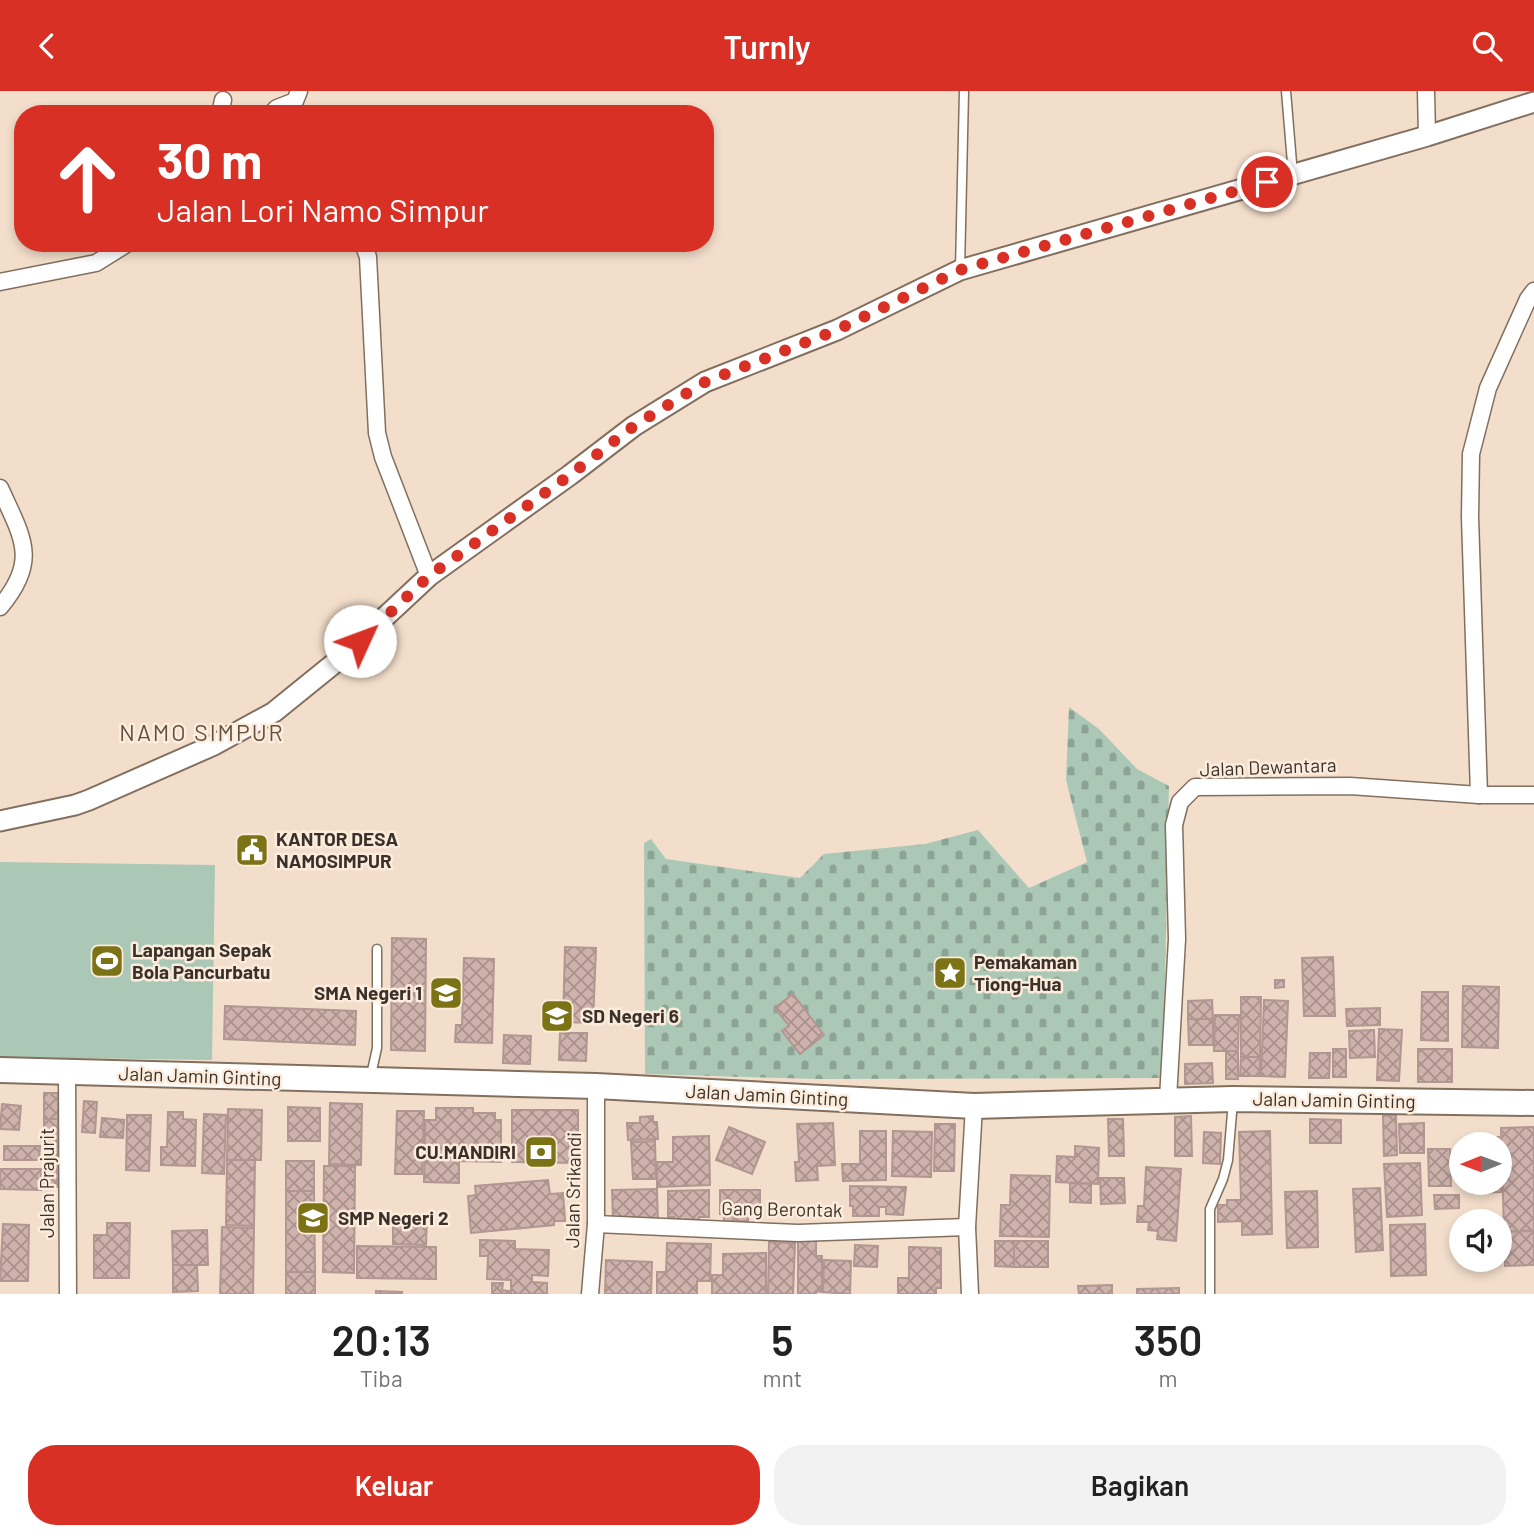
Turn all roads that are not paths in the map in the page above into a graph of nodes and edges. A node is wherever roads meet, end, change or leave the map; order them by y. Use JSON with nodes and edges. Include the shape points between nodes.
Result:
{"nodes":[{"id":1,"x":299,"y":91,"type":"edge"},
{"id":2,"x":964,"y":91,"type":"edge"},
{"id":3,"x":1286,"y":91,"type":"edge"},
{"id":4,"x":1426,"y":91,"type":"edge"},
{"id":5,"x":1534,"y":102,"type":"edge"},
{"id":6,"x":285,"y":105,"type":"edge"},
{"id":7,"x":1427,"y":136,"type":"junction"},
{"id":8,"x":1293,"y":175,"type":"junction"},
{"id":9,"x":114,"y":252,"type":"edge"},
{"id":10,"x":366,"y":252,"type":"edge"},
{"id":11,"x":960,"y":270,"type":"junction"},
{"id":12,"x":0,"y":282,"type":"edge"},
{"id":13,"x":1534,"y":291,"type":"edge"},
{"id":14,"x":0,"y":488,"type":"edge"},
{"id":15,"x":429,"y":576,"type":"junction"},
{"id":16,"x":0,"y":607,"type":"edge"},
{"id":17,"x":1479,"y":795,"type":"junction"},
{"id":18,"x":1534,"y":795,"type":"edge"},
{"id":19,"x":0,"y":821,"type":"edge"},
{"id":20,"x":377,"y":949,"type":"dead end"},
{"id":21,"x":0,"y":1070,"type":"edge"},
{"id":22,"x":67,"y":1072,"type":"junction"},
{"id":23,"x":370,"y":1081,"type":"junction"},
{"id":24,"x":596,"y":1086,"type":"junction"},
{"id":25,"x":1168,"y":1099,"type":"junction"},
{"id":26,"x":1233,"y":1099,"type":"junction"},
{"id":27,"x":1534,"y":1103,"type":"edge"},
{"id":28,"x":974,"y":1106,"type":"junction"},
{"id":29,"x":596,"y":1224,"type":"junction"},
{"id":30,"x":967,"y":1227,"type":"junction"},
{"id":31,"x":68,"y":1294,"type":"edge"},
{"id":32,"x":590,"y":1294,"type":"edge"},
{"id":33,"x":970,"y":1294,"type":"edge"},
{"id":34,"x":1210,"y":1294,"type":"edge"}],
"edges":[{"from":1,"to":6,"type":"street","via":[[295,101]]},
{"from":2,"to":11,"type":"lane"},
{"from":3,"to":8,"type":"lane"},
{"from":4,"to":7,"type":"street"},
{"from":5,"to":7,"type":"street"},
{"from":7,"to":8,"type":"street"},
{"from":8,"to":11,"type":"street"},
{"from":9,"to":12,"type":"street","via":[[96,263]]},
{"from":10,"to":15,"type":"street","via":[[377,433]]},
{"from":11,"to":15,"type":"street","via":[[837,330],[705,382],[634,426]]},
{"from":13,"to":17,"type":"street","via":[[1488,388],[1471,454]]},
{"from":14,"to":16,"type":"street","via":[[24,547],[24,566]]},
{"from":15,"to":19,"type":"street","via":[[342,657],[274,712],[214,745],[82,802]]},
{"from":17,"to":18,"type":"street","name":"Jalan Dewantara"},
{"from":17,"to":25,"type":"street","name":"Jalan Dewantara","via":[[1350,786],[1195,787],[1180,802],[1174,825],[1177,939]]},
{"from":20,"to":23,"type":"lane","via":[[377,1048]]},
{"from":21,"to":22,"type":"highway","name":"Jalan Jamin Ginting"},
{"from":22,"to":23,"type":"highway","name":"Jalan Jamin Ginting"},
{"from":22,"to":31,"type":"street","name":"Jalan Prajurit"},
{"from":23,"to":24,"type":"highway","name":"Jalan Jamin Ginting"},
{"from":24,"to":28,"type":"highway","name":"Jalan Jamin Ginting"},
{"from":24,"to":29,"type":"street","name":"Jalan Srikandi"},
{"from":25,"to":26,"type":"highway","name":"Jalan Jamin Ginting"},
{"from":25,"to":28,"type":"highway","name":"Jalan Jamin Ginting"},
{"from":26,"to":27,"type":"highway","name":"Jalan Jamin Ginting"},
{"from":26,"to":34,"type":"lane","via":[[1228,1160],[1210,1209]]},
{"from":28,"to":30,"type":"street"},
{"from":29,"to":30,"type":"street","name":"Gang Berontak","via":[[798,1233]]},
{"from":29,"to":32,"type":"street","name":"Jalan Srikandi"},
{"from":30,"to":33,"type":"street"}]}
